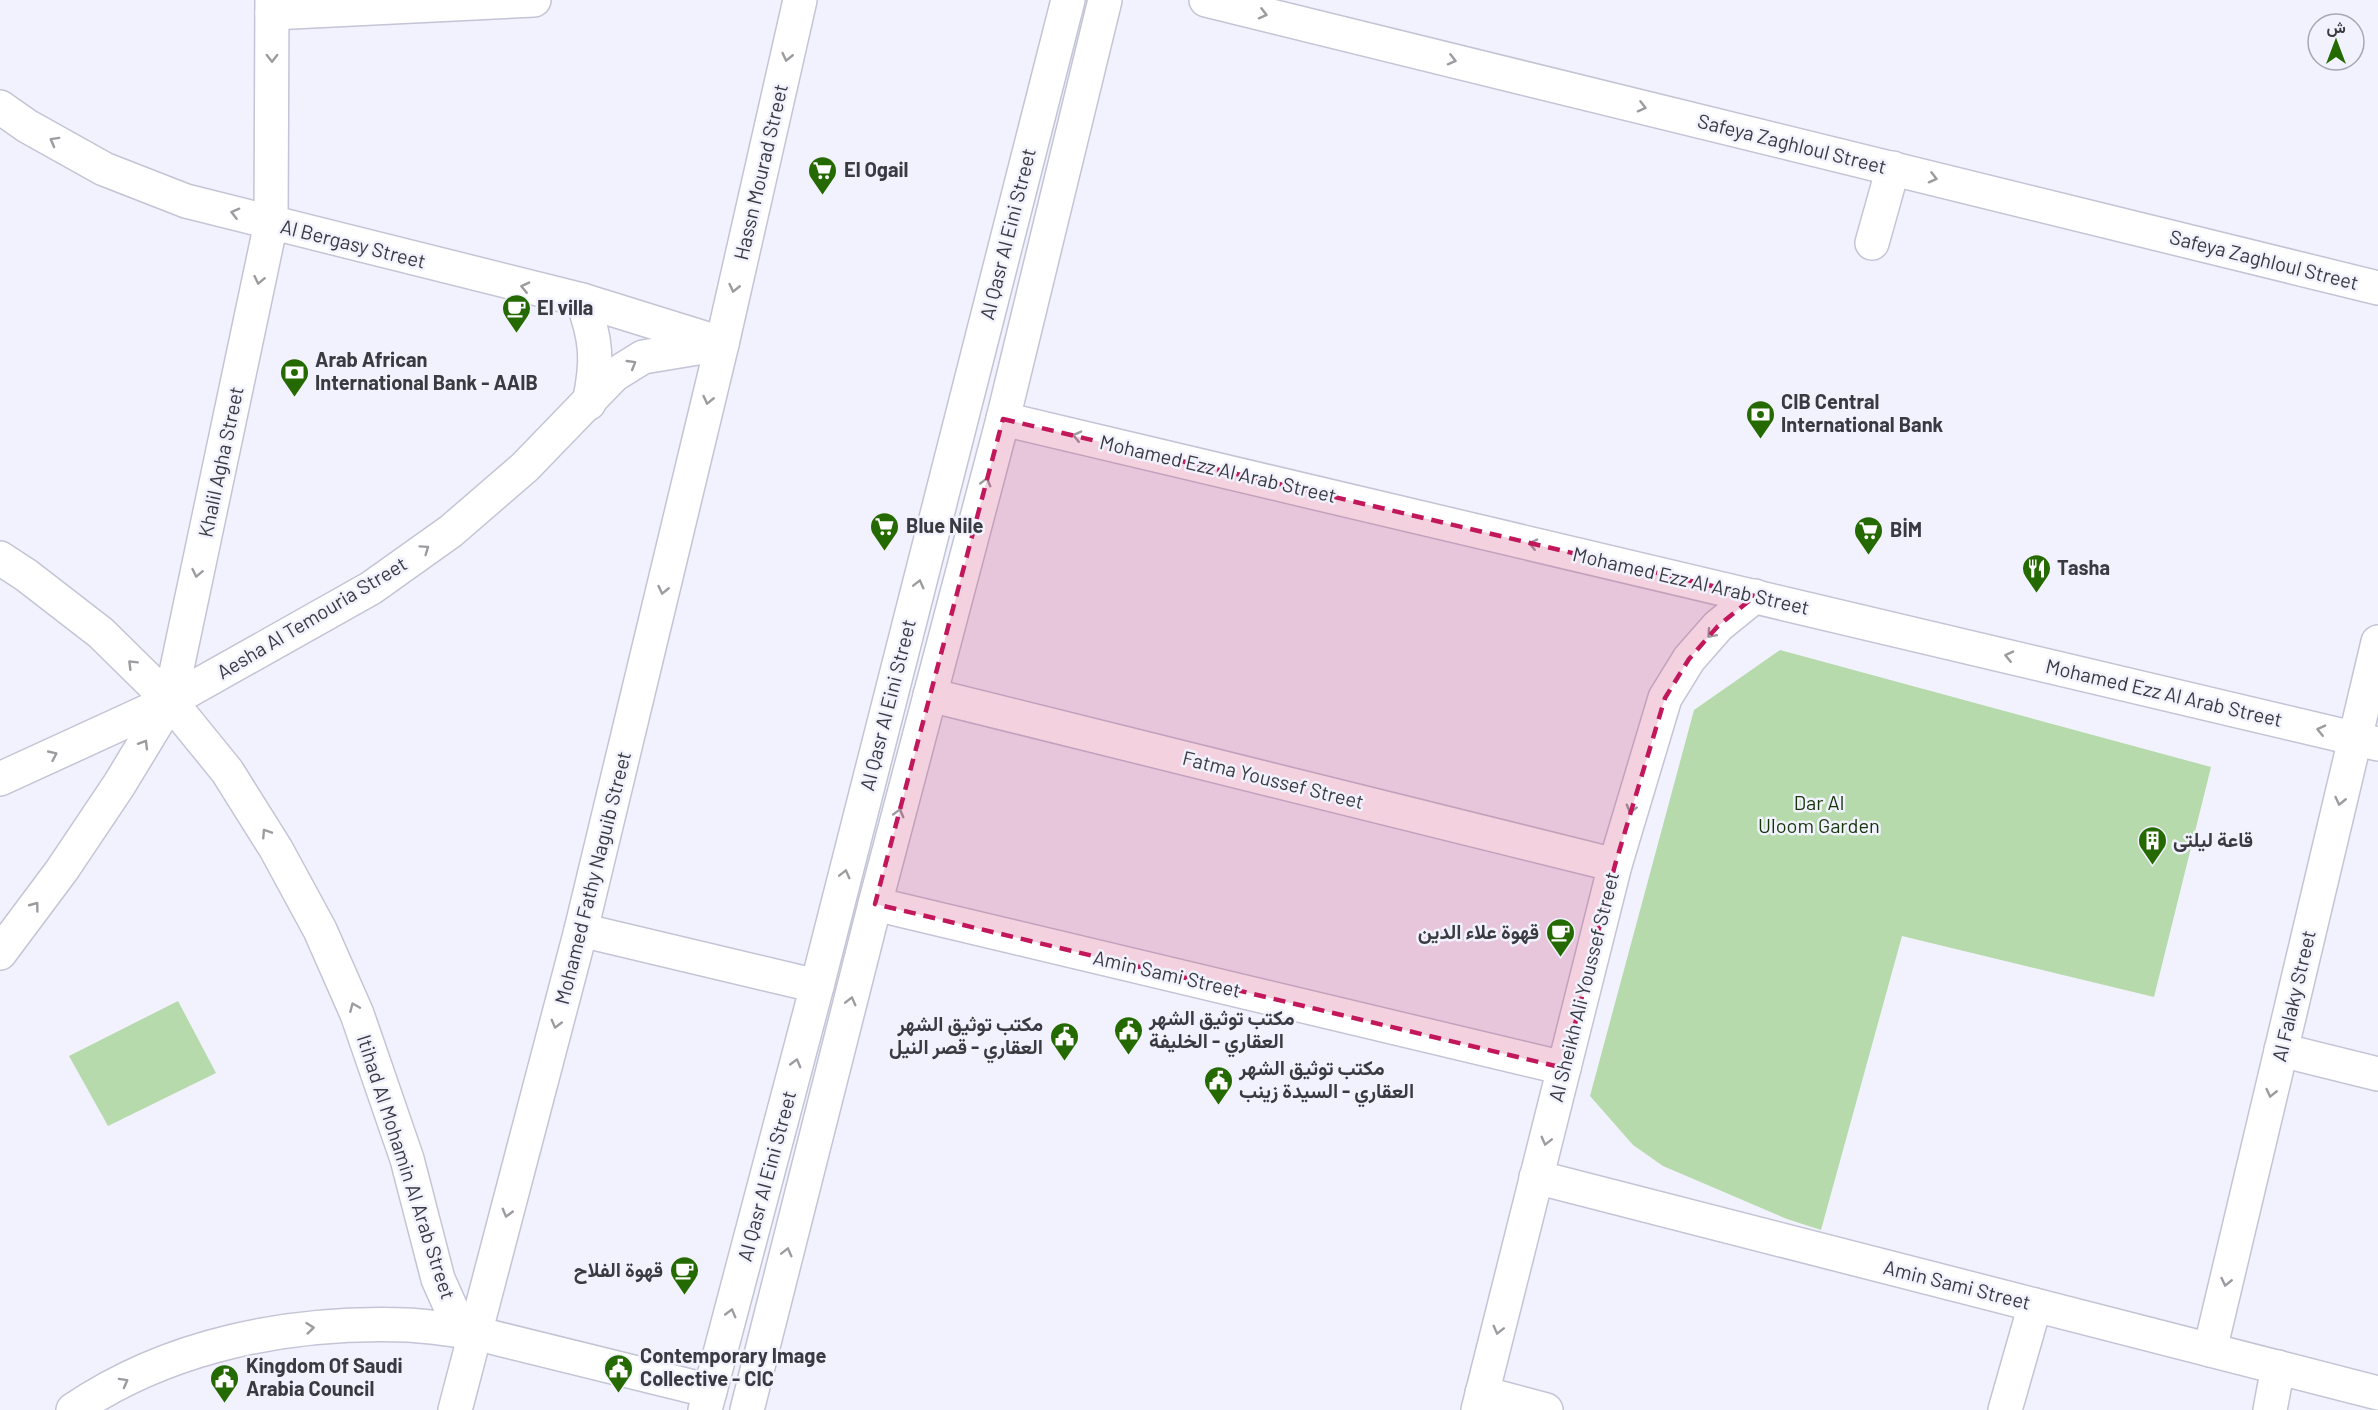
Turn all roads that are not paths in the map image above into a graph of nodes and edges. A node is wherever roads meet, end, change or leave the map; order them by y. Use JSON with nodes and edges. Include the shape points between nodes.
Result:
{"nodes":[{"id":1,"x":534,"y":0,"type":"edge"},
{"id":2,"x":800,"y":0,"type":"edge"},
{"id":3,"x":1068,"y":0,"type":"edge"},
{"id":4,"x":1105,"y":0,"type":"edge"},
{"id":5,"x":1206,"y":0,"type":"edge"},
{"id":6,"x":478,"y":1,"type":"edge"},
{"id":7,"x":272,"y":6,"type":"edge"},
{"id":8,"x":0,"y":107,"type":"edge"},
{"id":9,"x":1893,"y":168,"type":"junction"},
{"id":10,"x":271,"y":223,"type":"junction"},
{"id":11,"x":1872,"y":243,"type":"dead end"},
{"id":12,"x":2378,"y":288,"type":"edge"},
{"id":13,"x":582,"y":300,"type":"junction"},
{"id":14,"x":722,"y":344,"type":"junction"},
{"id":15,"x":589,"y":403,"type":"junction"},
{"id":16,"x":1003,"y":419,"type":"junction"},
{"id":17,"x":0,"y":558,"type":"edge"},
{"id":18,"x":1755,"y":596,"type":"junction"},
{"id":19,"x":2378,"y":642,"type":"edge"},
{"id":20,"x":930,"y":695,"type":"junction"},
{"id":21,"x":170,"y":702,"type":"junction"},
{"id":22,"x":2366,"y":741,"type":"edge"},
{"id":23,"x":0,"y":780,"type":"edge"},
{"id":24,"x":1615,"y":865,"type":"junction"},
{"id":25,"x":875,"y":904,"type":"junction"},
{"id":26,"x":581,"y":930,"type":"junction"},
{"id":27,"x":0,"y":953,"type":"edge"},
{"id":28,"x":817,"y":986,"type":"junction"},
{"id":29,"x":2281,"y":1050,"type":"junction"},
{"id":30,"x":1564,"y":1068,"type":"junction"},
{"id":31,"x":2378,"y":1074,"type":"edge"},
{"id":32,"x":1536,"y":1177,"type":"junction"},
{"id":33,"x":2035,"y":1305,"type":"junction"},
{"id":34,"x":475,"y":1333,"type":"junction"},
{"id":35,"x":2210,"y":1350,"type":"junction"},
{"id":36,"x":2278,"y":1367,"type":"junction"},
{"id":37,"x":2378,"y":1393,"type":"edge"},
{"id":38,"x":708,"y":1401,"type":"edge"},
{"id":39,"x":1480,"y":1401,"type":"edge"},
{"id":40,"x":73,"y":1410,"type":"edge"},
{"id":41,"x":455,"y":1410,"type":"edge"},
{"id":42,"x":747,"y":1410,"type":"edge"},
{"id":43,"x":1546,"y":1410,"type":"edge"},
{"id":44,"x":2005,"y":1410,"type":"edge"},
{"id":45,"x":2270,"y":1410,"type":"edge"}],
"edges":[{"from":1,"to":6,"type":"main road"},
{"from":2,"to":14,"type":"main road","name":"Hassn Mourad Street","one_way":true},
{"from":28,"to":3,"type":"main road","name":"Al Qasr Al Eini Street","one_way":true},
{"from":4,"to":16,"type":"main road","name":"Al Qasr Al Eini Street"},
{"from":5,"to":9,"type":"main road","name":"Safeya Zaghloul Street","one_way":true},
{"from":6,"to":7,"type":"main road"},
{"from":7,"to":10,"type":"main road","name":"Khalil Agha Street","one_way":true},
{"from":10,"to":8,"type":"main road","name":"Al Bergasy Street","one_way":true,"via":[[186,201],[104,169]]},
{"from":9,"to":11,"type":"main road"},
{"from":9,"to":12,"type":"main road","name":"Safeya Zaghloul Street","one_way":true},
{"from":13,"to":10,"type":"main road","name":"Al Bergasy Street","one_way":true},
{"from":10,"to":21,"type":"main road","name":"Khalil Agha Street","one_way":true},
{"from":13,"to":14,"type":"main road","name":"Al Bergasy Street"},
{"from":13,"to":15,"type":"main road","via":[[595,350]]},
{"from":15,"to":14,"type":"main road","name":"Aesha Al Temouria Street","one_way":true,"via":[[614,375],[643,357]]},
{"from":14,"to":26,"type":"main road","name":"Mohamed Fathy Naguib Street","one_way":true},
{"from":21,"to":15,"type":"main road","name":"Aesha Al Temouria Street","one_way":true,"via":[[371,588],[451,531],[525,467]]},
{"from":18,"to":16,"type":"main road","name":"Mohamed Ezz Al Arab Street","one_way":true},
{"from":20,"to":16,"type":"main road","name":"Al Qasr Al Eini Street","one_way":true},
{"from":21,"to":17,"type":"main road","name":"Itihad Al Mohamin Al Arab Street","one_way":true,"via":[[102,633]]},
{"from":22,"to":18,"type":"main road","name":"Mohamed Ezz Al Arab Street","one_way":true},
{"from":18,"to":24,"type":"main road","name":"Al Sheikh Ali Youssef Street","one_way":true,"via":[[1718,626],[1689,659],[1665,698]]},
{"from":19,"to":22,"type":"main road","name":"Al Falaky Street"},
{"from":20,"to":24,"type":"main road","name":"Fatma Youssef Street"},
{"from":25,"to":20,"type":"main road","name":"Al Qasr Al Eini Street","one_way":true},
{"from":23,"to":21,"type":"main road","name":"Aesha Al Temouria Street","one_way":true},
{"from":27,"to":21,"type":"main road","one_way":true,"via":[[62,870]]},
{"from":34,"to":21,"type":"main road","name":"Itihad Al Mohamin Al Arab Street","one_way":true,"via":[[455,1317],[438,1279],[394,1120],[357,1014],[320,930],[227,771]]},
{"from":22,"to":29,"type":"main road","name":"Al Falaky Street","one_way":true},
{"from":24,"to":30,"type":"main road","name":"Al Sheikh Ali Youssef Street"},
{"from":25,"to":30,"type":"main road","name":"Amin Sami Street"},
{"from":42,"to":25,"type":"main road","name":"Al Qasr Al Eini Street","one_way":true},
{"from":26,"to":28,"type":"main road"},
{"from":26,"to":34,"type":"main road","name":"Mohamed Fathy Naguib Street","one_way":true},
{"from":38,"to":28,"type":"main road","name":"Al Qasr Al Eini Street","one_way":true},
{"from":29,"to":31,"type":"main road"},
{"from":29,"to":35,"type":"main road","name":"Al Falaky Street","one_way":true},
{"from":30,"to":32,"type":"main road","name":"Al Sheikh Ali Youssef Street","one_way":true},
{"from":32,"to":33,"type":"main road","name":"Amin Sami Street"},
{"from":32,"to":39,"type":"main road","name":"Al Sheikh Ali Youssef Street","one_way":true},
{"from":33,"to":35,"type":"main road","name":"Amin Sami Street"},
{"from":33,"to":44,"type":"main road"},
{"from":34,"to":38,"type":"main road","name":"Itihad Al Mohamin Al Arab Street"},
{"from":40,"to":34,"type":"main road","one_way":true,"via":[[149,1368],[212,1346],[277,1332],[343,1325],[409,1325]]},
{"from":34,"to":41,"type":"main road","name":"Mohamed Fathy Naguib Street"},
{"from":35,"to":36,"type":"main road","name":"Amin Sami Street"},
{"from":36,"to":37,"type":"main road","name":"Amin Sami Street"},
{"from":36,"to":45,"type":"main road"},
{"from":39,"to":43,"type":"main road"}]}
